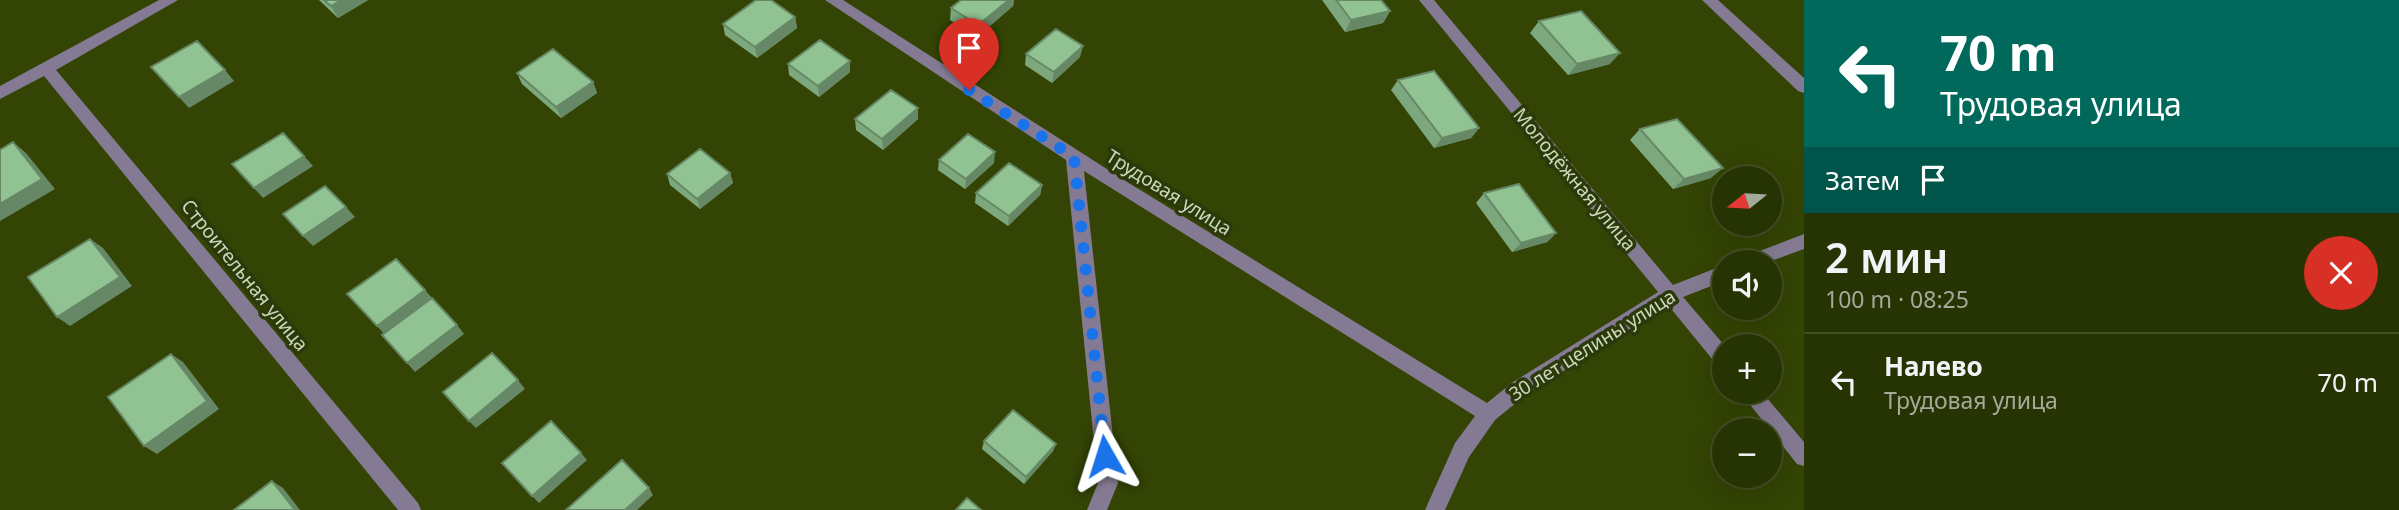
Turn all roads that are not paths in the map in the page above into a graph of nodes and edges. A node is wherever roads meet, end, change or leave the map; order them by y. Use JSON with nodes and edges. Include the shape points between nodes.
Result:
{"nodes":[{"id":1,"x":171,"y":0,"type":"edge"},
{"id":2,"x":832,"y":0,"type":"edge"},
{"id":3,"x":1426,"y":0,"type":"edge"},
{"id":4,"x":1709,"y":0,"type":"edge"},
{"id":5,"x":46,"y":68,"type":"junction"},
{"id":6,"x":1804,"y":88,"type":"edge"},
{"id":7,"x":0,"y":93,"type":"edge"},
{"id":8,"x":1074,"y":157,"type":"junction"},
{"id":9,"x":1804,"y":242,"type":"edge"},
{"id":10,"x":1782,"y":250,"type":"edge"},
{"id":11,"x":1712,"y":278,"type":"edge"},
{"id":12,"x":1670,"y":294,"type":"junction"},
{"id":13,"x":1712,"y":345,"type":"edge"},
{"id":14,"x":1761,"y":404,"type":"edge"},
{"id":15,"x":1488,"y":414,"type":"junction"},
{"id":16,"x":1804,"y":457,"type":"edge"},
{"id":17,"x":411,"y":510,"type":"edge"},
{"id":18,"x":1097,"y":510,"type":"edge"},
{"id":19,"x":1435,"y":510,"type":"edge"}],
"edges":[{"from":1,"to":5,"type":"street"},
{"from":2,"to":8,"type":"street","name":"Трудовая улица"},
{"from":3,"to":12,"type":"street","name":"Молодёжная улица"},
{"from":4,"to":6,"type":"street"},
{"from":5,"to":7,"type":"street"},
{"from":5,"to":17,"type":"street","name":"Строительная улица"},
{"from":8,"to":15,"type":"street","name":"Трудовая улица"},
{"from":8,"to":18,"type":"street","via":[[1108,483]]},
{"from":9,"to":10,"type":"street"},
{"from":11,"to":12,"type":"street","name":"30 лет целины улица"},
{"from":12,"to":13,"type":"street","name":"Молодёжная улица"},
{"from":12,"to":15,"type":"street","name":"30 лет целины улица","via":[[1520,388]]},
{"from":14,"to":16,"type":"street"},
{"from":15,"to":19,"type":"street","name":"30 лет целины улица","via":[[1462,450]]}]}
